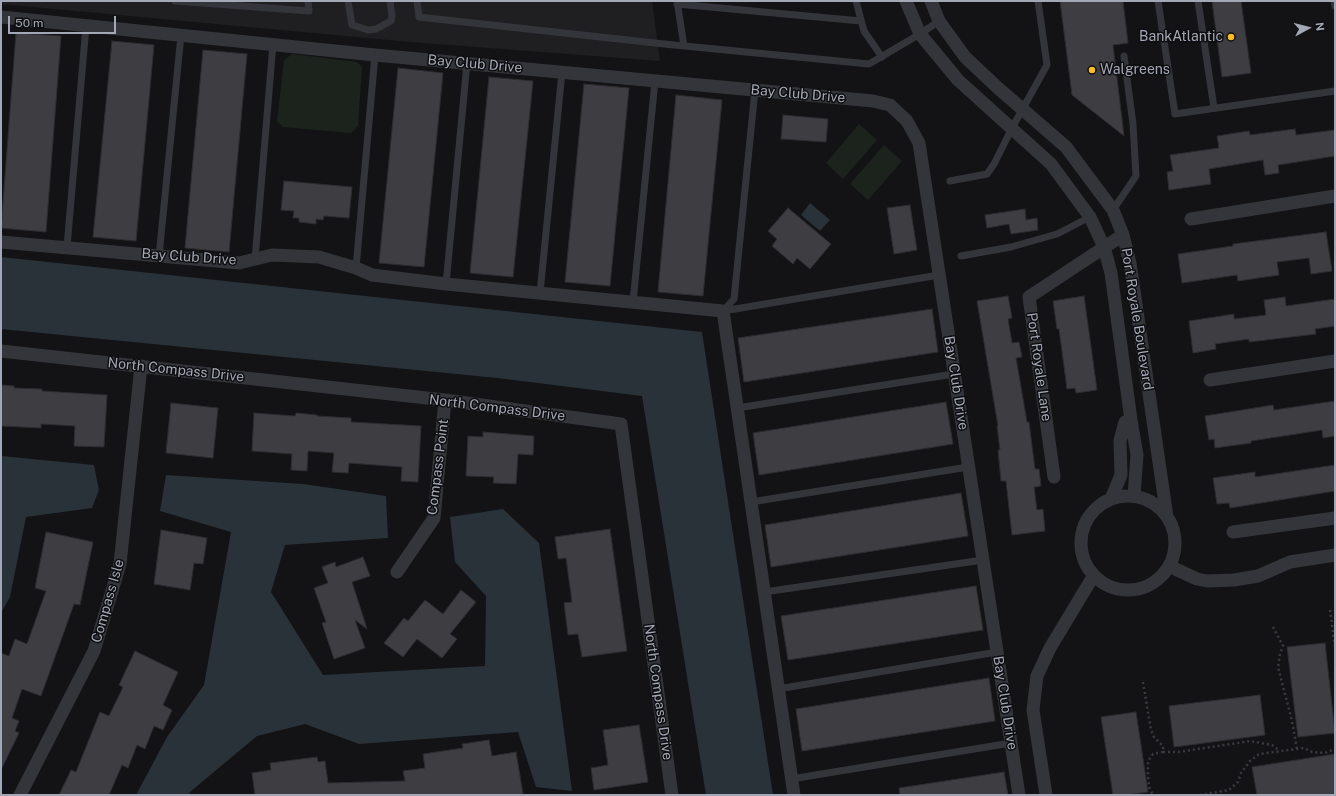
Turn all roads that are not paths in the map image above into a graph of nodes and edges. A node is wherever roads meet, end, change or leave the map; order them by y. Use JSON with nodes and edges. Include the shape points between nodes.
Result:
{"nodes":[{"id":1,"x":175,"y":1,"type":"edge"},
{"id":2,"x":308,"y":1,"type":"edge"},
{"id":3,"x":348,"y":1,"type":"edge"},
{"id":4,"x":390,"y":1,"type":"edge"},
{"id":5,"x":417,"y":1,"type":"edge"},
{"id":6,"x":856,"y":1,"type":"edge"},
{"id":7,"x":906,"y":1,"type":"edge"},
{"id":8,"x":931,"y":1,"type":"edge"},
{"id":9,"x":1038,"y":1,"type":"edge"},
{"id":10,"x":1158,"y":1,"type":"edge"},
{"id":11,"x":1198,"y":1,"type":"edge"},
{"id":12,"x":1334,"y":1,"type":"edge"},
{"id":13,"x":677,"y":3,"type":"edge"},
{"id":14,"x":1335,"y":6,"type":"edge"},
{"id":15,"x":1,"y":17,"type":"edge"},
{"id":16,"x":939,"y":20,"type":"junction"},
{"id":17,"x":861,"y":21,"type":"junction"},
{"id":18,"x":86,"y":26,"type":"junction"},
{"id":19,"x":920,"y":34,"type":"junction"},
{"id":20,"x":181,"y":35,"type":"junction"},
{"id":21,"x":273,"y":44,"type":"junction"},
{"id":22,"x":684,"y":46,"type":"junction"},
{"id":23,"x":375,"y":54,"type":"junction"},
{"id":24,"x":1124,"y":56,"type":"dead end"},
{"id":25,"x":882,"y":57,"type":"junction"},
{"id":26,"x":467,"y":63,"type":"junction"},
{"id":27,"x":562,"y":72,"type":"junction"},
{"id":28,"x":655,"y":81,"type":"junction"},
{"id":29,"x":755,"y":90,"type":"junction"},
{"id":30,"x":1335,"y":91,"type":"edge"},
{"id":31,"x":1023,"y":108,"type":"junction"},
{"id":32,"x":1214,"y":108,"type":"junction"},
{"id":33,"x":1012,"y":128,"type":"junction"},
{"id":34,"x":950,"y":181,"type":"dead end"},
{"id":35,"x":1335,"y":196,"type":"edge"},
{"id":36,"x":1114,"y":210,"type":"junction"},
{"id":37,"x":1090,"y":217,"type":"junction"},
{"id":38,"x":1191,"y":219,"type":"dead end"},
{"id":39,"x":1123,"y":235,"type":"junction"},
{"id":40,"x":1,"y":242,"type":"edge"},
{"id":41,"x":1104,"y":247,"type":"junction"},
{"id":42,"x":67,"y":248,"type":"junction"},
{"id":43,"x":160,"y":256,"type":"junction"},
{"id":44,"x":961,"y":256,"type":"dead end"},
{"id":45,"x":255,"y":259,"type":"junction"},
{"id":46,"x":356,"y":268,"type":"junction"},
{"id":47,"x":939,"y":276,"type":"junction"},
{"id":48,"x":446,"y":284,"type":"junction"},
{"id":49,"x":540,"y":293,"type":"junction"},
{"id":50,"x":633,"y":302,"type":"junction"},
{"id":51,"x":723,"y":311,"type":"junction"},
{"id":52,"x":1,"y":351,"type":"edge"},
{"id":53,"x":1335,"y":361,"type":"edge"},
{"id":54,"x":141,"y":366,"type":"junction"},
{"id":55,"x":954,"y":374,"type":"junction"},
{"id":56,"x":1210,"y":380,"type":"dead end"},
{"id":57,"x":1128,"y":399,"type":"junction"},
{"id":58,"x":445,"y":400,"type":"junction"},
{"id":59,"x":737,"y":408,"type":"junction"},
{"id":60,"x":1156,"y":442,"type":"junction"},
{"id":61,"x":1135,"y":446,"type":"junction"},
{"id":62,"x":968,"y":467,"type":"junction"},
{"id":63,"x":1054,"y":477,"type":"dead end"},
{"id":64,"x":1123,"y":497,"type":"junction"},
{"id":65,"x":751,"y":502,"type":"junction"},
{"id":66,"x":1167,"y":517,"type":"junction"},
{"id":67,"x":1335,"y":518,"type":"edge"},
{"id":68,"x":1233,"y":532,"type":"dead end"},
{"id":69,"x":1335,"y":555,"type":"edge"},
{"id":70,"x":983,"y":560,"type":"junction"},
{"id":71,"x":1169,"y":566,"type":"junction"},
{"id":72,"x":397,"y":572,"type":"dead end"},
{"id":73,"x":1094,"y":575,"type":"junction"},
{"id":74,"x":764,"y":592,"type":"junction"},
{"id":75,"x":997,"y":652,"type":"junction"},
{"id":76,"x":778,"y":689,"type":"junction"},
{"id":77,"x":1010,"y":743,"type":"junction"},
{"id":78,"x":791,"y":779,"type":"junction"},
{"id":79,"x":20,"y":795,"type":"edge"},
{"id":80,"x":672,"y":795,"type":"edge"},
{"id":81,"x":794,"y":795,"type":"edge"},
{"id":82,"x":1019,"y":795,"type":"edge"},
{"id":83,"x":1046,"y":795,"type":"edge"}],
"edges":[{"from":1,"to":2,"type":"lane","via":[[309,11]]},
{"from":3,"to":4,"type":"lane","via":[[352,25],[368,30],[391,21]]},
{"from":5,"to":22,"type":"lane","via":[[419,17]]},
{"from":6,"to":17,"type":"lane"},
{"from":7,"to":19,"type":"street","name":"Port Royale Boulevard"},
{"from":8,"to":16,"type":"street","name":"Port Royale Boulevard"},
{"from":9,"to":31,"type":"lane","via":[[1047,65]]},
{"from":10,"to":32,"type":"lane","via":[[1175,114]]},
{"from":11,"to":32,"type":"lane"},
{"from":12,"to":14,"type":"lane"},
{"from":13,"to":17,"type":"lane"},
{"from":13,"to":22,"type":"lane"},
{"from":15,"to":18,"type":"street","name":"Bay Club Drive"},
{"from":16,"to":19,"type":"lane"},
{"from":16,"to":31,"type":"street","name":"Port Royale Boulevard","via":[[965,56]]},
{"from":17,"to":25,"type":"lane","via":[[864,31]]},
{"from":18,"to":20,"type":"street","name":"Bay Club Drive"},
{"from":18,"to":42,"type":"lane"},
{"from":19,"to":25,"type":"lane"},
{"from":19,"to":33,"type":"street","name":"Port Royale Boulevard","via":[[958,80]]},
{"from":20,"to":21,"type":"street","name":"Bay Club Drive"},
{"from":20,"to":43,"type":"lane"},
{"from":21,"to":23,"type":"street","name":"Bay Club Drive"},
{"from":21,"to":45,"type":"lane"},
{"from":22,"to":25,"type":"lane","via":[[869,64]]},
{"from":23,"to":26,"type":"street","name":"Bay Club Drive"},
{"from":23,"to":46,"type":"lane"},
{"from":24,"to":36,"type":"lane","via":[[1133,124],[1136,176]]},
{"from":26,"to":27,"type":"street","name":"Bay Club Drive"},
{"from":26,"to":48,"type":"lane"},
{"from":27,"to":28,"type":"street","name":"Bay Club Drive"},
{"from":27,"to":49,"type":"lane"},
{"from":28,"to":29,"type":"street","name":"Bay Club Drive"},
{"from":28,"to":50,"type":"lane"},
{"from":29,"to":47,"type":"street","name":"Bay Club Drive","via":[[873,101],[890,105],[907,121],[919,143]]},
{"from":29,"to":51,"type":"lane","via":[[734,298]]},
{"from":30,"to":32,"type":"lane"},
{"from":31,"to":33,"type":"lane"},
{"from":31,"to":36,"type":"street","name":"Port Royale Boulevard","via":[[1066,147]]},
{"from":33,"to":34,"type":"lane","via":[[987,174]]},
{"from":33,"to":37,"type":"street","name":"Port Royale Boulevard","via":[[1051,164]]},
{"from":35,"to":38,"type":"street"},
{"from":36,"to":39,"type":"street","name":"Port Royale Boulevard"},
{"from":37,"to":41,"type":"street","name":"Port Royale Boulevard"},
{"from":37,"to":44,"type":"lane","via":[[1050,236],[1011,247]]},
{"from":39,"to":41,"type":"street","name":"Port Royale Lane"},
{"from":39,"to":60,"type":"street","name":"Port Royale Boulevard","via":[[1130,263]]},
{"from":40,"to":42,"type":"street","name":"Bay Club Drive"},
{"from":41,"to":57,"type":"street","name":"Port Royale Boulevard","via":[[1112,273]]},
{"from":41,"to":63,"type":"street","name":"Port Royale Lane","via":[[1029,297]]},
{"from":42,"to":43,"type":"street","name":"Bay Club Drive"},
{"from":43,"to":45,"type":"street","name":"Bay Club Drive","via":[[239,262]]},
{"from":45,"to":46,"type":"street","name":"Bay Club Drive","via":[[272,255],[319,257]]},
{"from":46,"to":48,"type":"street","name":"Bay Club Drive","via":[[372,275]]},
{"from":47,"to":51,"type":"lane"},
{"from":47,"to":55,"type":"street","name":"Bay Club Drive"},
{"from":48,"to":49,"type":"street","name":"Bay Club Drive"},
{"from":49,"to":50,"type":"street","name":"Bay Club Drive"},
{"from":50,"to":51,"type":"street","name":"Bay Club Drive"},
{"from":51,"to":59,"type":"street"},
{"from":52,"to":54,"type":"street","name":"North Compass Drive"},
{"from":53,"to":56,"type":"street"},
{"from":54,"to":58,"type":"street","name":"North Compass Drive"},
{"from":54,"to":79,"type":"street","name":"Compass Isle","via":[[120,564],[94,651]]},
{"from":55,"to":59,"type":"lane"},
{"from":55,"to":62,"type":"street","name":"Bay Club Drive"},
{"from":57,"to":61,"type":"street","name":"Port Royale Boulevard"},
{"from":57,"to":64,"type":"street","name":"Port Royale Boulevard","via":[[1125,422],[1130,467]]},
{"from":58,"to":72,"type":"street","name":"Compass Point","via":[[434,518]]},
{"from":58,"to":80,"type":"street","name":"North Compass Drive","via":[[622,424]]},
{"from":59,"to":65,"type":"street"},
{"from":60,"to":61,"type":"street"},
{"from":60,"to":66,"type":"street","name":"Port Royale Boulevard"},
{"from":61,"to":64,"type":"street","name":"Port Royale Boulevard","via":[[1137,455]]},
{"from":62,"to":65,"type":"lane"},
{"from":62,"to":70,"type":"street","name":"Bay Club Drive"},
{"from":64,"to":66,"type":"street","via":[[1154,504]]},
{"from":64,"to":73,"type":"street","via":[[1095,509],[1084,526],[1084,557]]},
{"from":65,"to":74,"type":"street"},
{"from":66,"to":71,"type":"street","via":[[1174,532],[1175,544]]},
{"from":67,"to":68,"type":"street"},
{"from":69,"to":71,"type":"street","via":[[1290,562],[1258,576],[1234,580],[1197,579]]},
{"from":70,"to":74,"type":"lane"},
{"from":70,"to":75,"type":"street","name":"Bay Club Drive"},
{"from":71,"to":73,"type":"street","via":[[1154,582],[1134,590],[1112,587]]},
{"from":73,"to":83,"type":"street","via":[[1050,648],[1037,676],[1033,710]]},
{"from":74,"to":76,"type":"street"},
{"from":75,"to":76,"type":"lane"},
{"from":75,"to":77,"type":"street","name":"Bay Club Drive"},
{"from":76,"to":78,"type":"street"},
{"from":77,"to":78,"type":"lane"},
{"from":77,"to":82,"type":"street","name":"Bay Club Drive"},
{"from":78,"to":81,"type":"street"}]}
